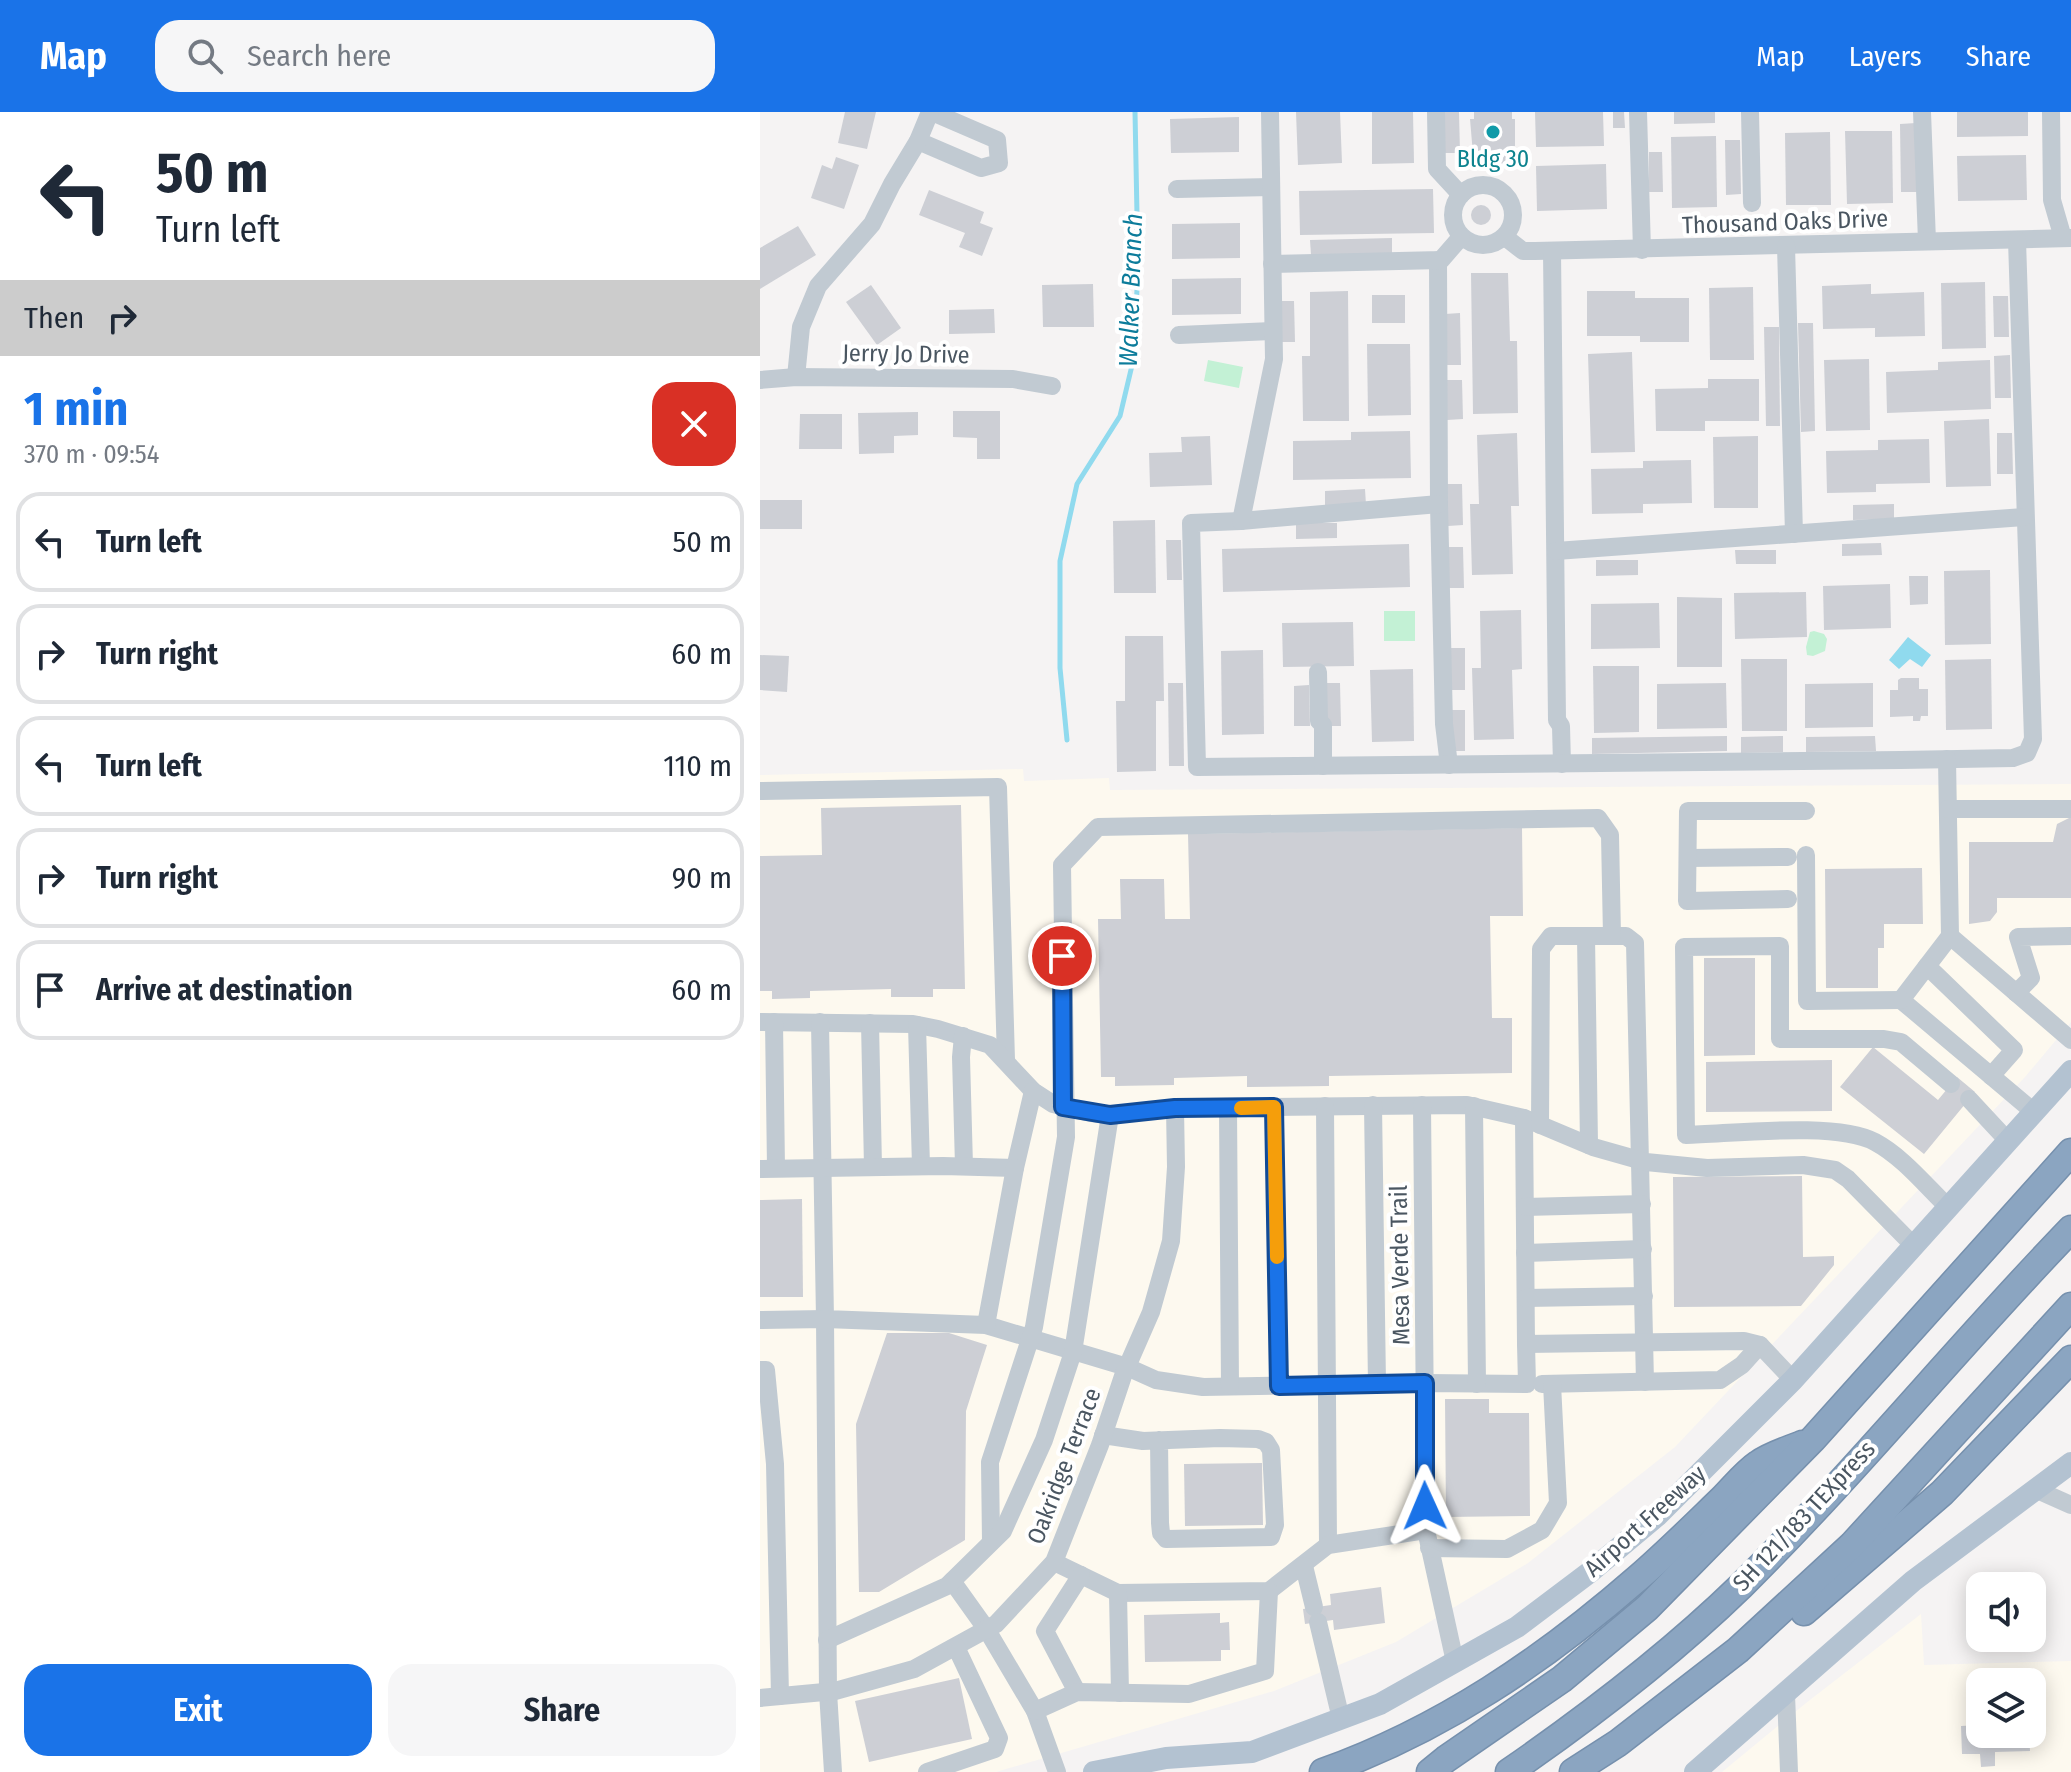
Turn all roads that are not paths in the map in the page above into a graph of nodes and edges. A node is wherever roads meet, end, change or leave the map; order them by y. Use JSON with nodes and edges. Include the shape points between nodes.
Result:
{"nodes":[{"id":1,"x":931,"y":112,"type":"edge"},
{"id":2,"x":1270,"y":112,"type":"edge"},
{"id":3,"x":1436,"y":112,"type":"edge"},
{"id":4,"x":1638,"y":112,"type":"edge"},
{"id":5,"x":1750,"y":112,"type":"edge"},
{"id":6,"x":1922,"y":112,"type":"edge"},
{"id":7,"x":2051,"y":112,"type":"edge"},
{"id":8,"x":918,"y":141,"type":"junction"},
{"id":9,"x":1271,"y":187,"type":"junction"},
{"id":10,"x":1177,"y":189,"type":"dead end"},
{"id":11,"x":1461,"y":195,"type":"junction"},
{"id":12,"x":1752,"y":203,"type":"dead end"},
{"id":13,"x":1461,"y":237,"type":"junction"},
{"id":14,"x":1505,"y":237,"type":"junction"},
{"id":15,"x":2067,"y":238,"type":"edge"},
{"id":16,"x":2017,"y":240,"type":"junction"},
{"id":17,"x":1927,"y":241,"type":"junction"},
{"id":18,"x":1786,"y":246,"type":"junction"},
{"id":19,"x":1642,"y":250,"type":"junction"},
{"id":20,"x":1552,"y":251,"type":"junction"},
{"id":21,"x":1438,"y":260,"type":"junction"},
{"id":22,"x":1272,"y":264,"type":"junction"},
{"id":23,"x":1273,"y":331,"type":"junction"},
{"id":24,"x":1179,"y":335,"type":"dead end"},
{"id":25,"x":796,"y":377,"type":"junction"},
{"id":26,"x":760,"y":380,"type":"edge"},
{"id":27,"x":1052,"y":386,"type":"dead end"},
{"id":28,"x":1439,"y":504,"type":"junction"},
{"id":29,"x":2024,"y":517,"type":"junction"},
{"id":30,"x":1241,"y":521,"type":"junction"},
{"id":31,"x":1794,"y":534,"type":"junction"},
{"id":32,"x":1556,"y":551,"type":"junction"},
{"id":33,"x":1318,"y":672,"type":"dead end"},
{"id":34,"x":1947,"y":759,"type":"junction"},
{"id":35,"x":1562,"y":764,"type":"junction"},
{"id":36,"x":1449,"y":765,"type":"junction"},
{"id":37,"x":1323,"y":766,"type":"junction"},
{"id":38,"x":760,"y":791,"type":"edge"},
{"id":39,"x":1948,"y":809,"type":"junction"},
{"id":40,"x":2071,"y":809,"type":"edge"},
{"id":41,"x":1806,"y":811,"type":"dead end"},
{"id":42,"x":1688,"y":858,"type":"junction"},
{"id":43,"x":1788,"y":899,"type":"dead end"},
{"id":44,"x":1586,"y":936,"type":"junction"},
{"id":45,"x":1612,"y":936,"type":"junction"},
{"id":46,"x":1950,"y":936,"type":"junction"},
{"id":47,"x":2071,"y":936,"type":"edge"},
{"id":48,"x":1927,"y":966,"type":"junction"},
{"id":49,"x":2016,"y":993,"type":"junction"},
{"id":50,"x":1901,"y":1000,"type":"junction"},
{"id":51,"x":767,"y":1022,"type":"edge"},
{"id":52,"x":820,"y":1022,"type":"junction"},
{"id":53,"x":870,"y":1023,"type":"junction"},
{"id":54,"x":917,"y":1025,"type":"junction"},
{"id":55,"x":963,"y":1036,"type":"junction"},
{"id":56,"x":2071,"y":1040,"type":"edge"},
{"id":57,"x":1006,"y":1060,"type":"junction"},
{"id":58,"x":2071,"y":1071,"type":"edge"},
{"id":59,"x":1991,"y":1076,"type":"junction"},
{"id":60,"x":1951,"y":1084,"type":"dead end"},
{"id":61,"x":1033,"y":1091,"type":"junction"},
{"id":62,"x":1969,"y":1099,"type":"dead end"},
{"id":63,"x":1373,"y":1105,"type":"junction"},
{"id":64,"x":1422,"y":1105,"type":"junction"},
{"id":65,"x":1325,"y":1106,"type":"junction"},
{"id":66,"x":1474,"y":1106,"type":"junction"},
{"id":67,"x":1063,"y":1107,"type":"junction"},
{"id":68,"x":1274,"y":1107,"type":"junction"},
{"id":69,"x":1175,"y":1108,"type":"junction"},
{"id":70,"x":1228,"y":1108,"type":"junction"},
{"id":71,"x":2034,"y":1112,"type":"junction"},
{"id":72,"x":1110,"y":1115,"type":"junction"},
{"id":73,"x":1532,"y":1122,"type":"junction"},
{"id":74,"x":1686,"y":1135,"type":"junction"},
{"id":75,"x":2008,"y":1141,"type":"junction"},
{"id":76,"x":1589,"y":1145,"type":"junction"},
{"id":77,"x":2071,"y":1152,"type":"edge"},
{"id":78,"x":1642,"y":1160,"type":"junction"},
{"id":79,"x":1681,"y":1165,"type":"junction"},
{"id":80,"x":921,"y":1166,"type":"junction"},
{"id":81,"x":964,"y":1166,"type":"junction"},
{"id":82,"x":873,"y":1167,"type":"junction"},
{"id":83,"x":768,"y":1168,"type":"edge"},
{"id":84,"x":824,"y":1168,"type":"junction"},
{"id":85,"x":1015,"y":1168,"type":"junction"},
{"id":86,"x":1642,"y":1204,"type":"junction"},
{"id":87,"x":1525,"y":1207,"type":"junction"},
{"id":88,"x":1949,"y":1208,"type":"junction"},
{"id":89,"x":2071,"y":1229,"type":"edge"},
{"id":90,"x":1914,"y":1246,"type":"junction"},
{"id":91,"x":1643,"y":1249,"type":"junction"},
{"id":92,"x":1525,"y":1253,"type":"junction"},
{"id":93,"x":1644,"y":1296,"type":"junction"},
{"id":94,"x":1526,"y":1298,"type":"junction"},
{"id":95,"x":2071,"y":1306,"type":"edge"},
{"id":96,"x":825,"y":1319,"type":"junction"},
{"id":97,"x":760,"y":1320,"type":"edge"},
{"id":98,"x":986,"y":1325,"type":"junction"},
{"id":99,"x":1031,"y":1339,"type":"junction"},
{"id":100,"x":1644,"y":1342,"type":"junction"},
{"id":101,"x":1526,"y":1344,"type":"junction"},
{"id":102,"x":1760,"y":1345,"type":"junction"},
{"id":103,"x":1073,"y":1352,"type":"junction"},
{"id":104,"x":2071,"y":1359,"type":"edge"},
{"id":105,"x":1127,"y":1367,"type":"junction"},
{"id":106,"x":760,"y":1370,"type":"edge"},
{"id":107,"x":1793,"y":1380,"type":"junction"},
{"id":108,"x":1645,"y":1382,"type":"junction"},
{"id":109,"x":1425,"y":1383,"type":"junction"},
{"id":110,"x":2071,"y":1383,"type":"edge"},
{"id":111,"x":1377,"y":1384,"type":"junction"},
{"id":112,"x":1477,"y":1384,"type":"junction"},
{"id":113,"x":1527,"y":1384,"type":"junction"},
{"id":114,"x":1552,"y":1384,"type":"junction"},
{"id":115,"x":1327,"y":1385,"type":"junction"},
{"id":116,"x":1230,"y":1386,"type":"junction"},
{"id":117,"x":1279,"y":1386,"type":"junction"},
{"id":118,"x":2039,"y":1390,"type":"junction"},
{"id":119,"x":1103,"y":1435,"type":"junction"},
{"id":120,"x":1813,"y":1439,"type":"junction"},
{"id":121,"x":1159,"y":1440,"type":"junction"},
{"id":122,"x":2071,"y":1463,"type":"edge"},
{"id":123,"x":2035,"y":1489,"type":"junction"},
{"id":124,"x":2071,"y":1505,"type":"edge"},
{"id":125,"x":1428,"y":1539,"type":"junction"},
{"id":126,"x":991,"y":1542,"type":"junction"},
{"id":127,"x":1328,"y":1545,"type":"junction"},
{"id":128,"x":1054,"y":1562,"type":"junction"},
{"id":129,"x":1304,"y":1566,"type":"junction"},
{"id":130,"x":1081,"y":1575,"type":"junction"},
{"id":131,"x":952,"y":1581,"type":"junction"},
{"id":132,"x":1269,"y":1591,"type":"junction"},
{"id":133,"x":1118,"y":1593,"type":"junction"},
{"id":134,"x":987,"y":1630,"type":"junction"},
{"id":135,"x":827,"y":1640,"type":"junction"},
{"id":136,"x":956,"y":1647,"type":"junction"},
{"id":137,"x":1455,"y":1662,"type":"junction"},
{"id":138,"x":828,"y":1692,"type":"junction"},
{"id":139,"x":1077,"y":1692,"type":"junction"},
{"id":140,"x":1120,"y":1693,"type":"junction"},
{"id":141,"x":1786,"y":1694,"type":"junction"},
{"id":142,"x":780,"y":1696,"type":"junction"},
{"id":143,"x":760,"y":1698,"type":"edge"},
{"id":144,"x":1035,"y":1711,"type":"junction"},
{"id":145,"x":1341,"y":1719,"type":"junction"},
{"id":146,"x":1275,"y":1744,"type":"junction"},
{"id":147,"x":1246,"y":1754,"type":"junction"},
{"id":148,"x":1438,"y":1765,"type":"edge"},
{"id":149,"x":1332,"y":1769,"type":"edge"},
{"id":150,"x":833,"y":1772,"type":"edge"},
{"id":151,"x":927,"y":1772,"type":"edge"},
{"id":152,"x":1057,"y":1772,"type":"edge"},
{"id":153,"x":1094,"y":1772,"type":"edge"},
{"id":154,"x":1188,"y":1772,"type":"edge"},
{"id":155,"x":1226,"y":1772,"type":"edge"},
{"id":156,"x":1414,"y":1772,"type":"edge"},
{"id":157,"x":1509,"y":1772,"type":"edge"},
{"id":158,"x":1573,"y":1772,"type":"edge"},
{"id":159,"x":1587,"y":1772,"type":"edge"},
{"id":160,"x":1695,"y":1772,"type":"edge"},
{"id":161,"x":1789,"y":1772,"type":"edge"}],
"edges":[{"from":1,"to":8,"type":"street"},
{"from":1,"to":8,"type":"street","via":[[997,140],[999,163],[981,168]]},
{"from":2,"to":9,"type":"street"},
{"from":3,"to":11,"type":"street","via":[[1437,169]]},
{"from":4,"to":19,"type":"street"},
{"from":5,"to":12,"type":"street"},
{"from":6,"to":17,"type":"street"},
{"from":7,"to":15,"type":"street","via":[[2052,200]]},
{"from":8,"to":25,"type":"street","via":[[872,224],[818,286],[801,327]]},
{"from":9,"to":10,"type":"street"},
{"from":9,"to":22,"type":"street"},
{"from":11,"to":13,"type":"street","via":[[1454,207],[1454,225]]},
{"from":11,"to":14,"type":"street","via":[[1488,185],[1504,194],[1512,224]]},
{"from":13,"to":14,"type":"street","via":[[1479,246]]},
{"from":13,"to":21,"type":"street"},
{"from":14,"to":20,"type":"street","name":"Thousand Oaks Drive","via":[[1523,251]]},
{"from":15,"to":16,"type":"street","name":"Thousand Oaks Drive"},
{"from":16,"to":17,"type":"street","name":"Thousand Oaks Drive"},
{"from":16,"to":29,"type":"street"},
{"from":17,"to":18,"type":"street","name":"Thousand Oaks Drive"},
{"from":18,"to":19,"type":"street","name":"Thousand Oaks Drive"},
{"from":18,"to":31,"type":"street"},
{"from":19,"to":20,"type":"street","name":"Thousand Oaks Drive"},
{"from":20,"to":32,"type":"street"},
{"from":21,"to":22,"type":"street"},
{"from":21,"to":28,"type":"street"},
{"from":22,"to":23,"type":"street"},
{"from":23,"to":24,"type":"street"},
{"from":23,"to":30,"type":"street","via":[[1274,359]]},
{"from":25,"to":26,"type":"street","name":"Jerry Jo Drive"},
{"from":25,"to":27,"type":"street","name":"Jerry Jo Drive","via":[[1013,379]]},
{"from":28,"to":30,"type":"street"},
{"from":28,"to":36,"type":"street"},
{"from":29,"to":31,"type":"street"},
{"from":29,"to":34,"type":"street","via":[[2033,739],[2027,753],[2013,758]]},
{"from":30,"to":37,"type":"street","via":[[1191,523],[1197,767]]},
{"from":31,"to":32,"type":"street"},
{"from":32,"to":35,"type":"street"},
{"from":33,"to":37,"type":"street"},
{"from":34,"to":35,"type":"street"},
{"from":34,"to":39,"type":"street"},
{"from":35,"to":36,"type":"street"},
{"from":36,"to":37,"type":"street"},
{"from":38,"to":57,"type":"street","via":[[998,787]]},
{"from":39,"to":40,"type":"street"},
{"from":39,"to":46,"type":"street"},
{"from":41,"to":42,"type":"street","via":[[1688,811]]},
{"from":42,"to":43,"type":"street","via":[[1687,901]]},
{"from":42,"to":50,"type":"street","via":[[1797,856],[1807,1001]]},
{"from":44,"to":45,"type":"street"},
{"from":44,"to":73,"type":"street","via":[[1551,936],[1541,949]]},
{"from":44,"to":76,"type":"street"},
{"from":45,"to":67,"type":"street","via":[[1610,835],[1598,818],[1098,827],[1062,865]]},
{"from":45,"to":78,"type":"street","via":[[1626,936],[1635,943]]},
{"from":46,"to":48,"type":"street"},
{"from":46,"to":49,"type":"street"},
{"from":47,"to":49,"type":"street","via":[[2018,937],[2031,978]]},
{"from":48,"to":50,"type":"street"},
{"from":48,"to":59,"type":"street","via":[[2014,1050]]},
{"from":49,"to":56,"type":"street"},
{"from":50,"to":59,"type":"street"},
{"from":51,"to":52,"type":"street"},
{"from":51,"to":83,"type":"street"},
{"from":52,"to":53,"type":"street"},
{"from":52,"to":84,"type":"street"},
{"from":53,"to":54,"type":"street"},
{"from":53,"to":82,"type":"street"},
{"from":54,"to":55,"type":"street"},
{"from":54,"to":80,"type":"street"},
{"from":55,"to":57,"type":"street","via":[[990,1045]]},
{"from":55,"to":81,"type":"street"},
{"from":57,"to":61,"type":"street"},
{"from":58,"to":71,"type":"main road","name":"Airport Freeway"},
{"from":59,"to":71,"type":"street"},
{"from":60,"to":74,"type":"street","via":[[1901,1042],[1780,1039],[1780,946],[1684,947]]},
{"from":61,"to":67,"type":"street"},
{"from":61,"to":85,"type":"street"},
{"from":62,"to":75,"type":"street"},
{"from":63,"to":64,"type":"street"},
{"from":63,"to":65,"type":"street"},
{"from":63,"to":111,"type":"street"},
{"from":64,"to":66,"type":"street"},
{"from":64,"to":109,"type":"street","name":"Mesa Verde Trail"},
{"from":65,"to":68,"type":"street"},
{"from":65,"to":115,"type":"street"},
{"from":66,"to":73,"type":"street"},
{"from":66,"to":112,"type":"street"},
{"from":67,"to":72,"type":"street"},
{"from":67,"to":99,"type":"street","via":[[1066,1137]]},
{"from":68,"to":70,"type":"street"},
{"from":68,"to":117,"type":"street"},
{"from":69,"to":70,"type":"street"},
{"from":69,"to":72,"type":"street"},
{"from":69,"to":105,"type":"street","name":"Oakridge Terrace","via":[[1171,1241],[1151,1312]]},
{"from":70,"to":116,"type":"street"},
{"from":71,"to":75,"type":"main road","name":"Airport Freeway"},
{"from":72,"to":103,"type":"street"},
{"from":73,"to":76,"type":"street"},
{"from":73,"to":87,"type":"street"},
{"from":74,"to":79,"type":"street"},
{"from":74,"to":88,"type":"street","via":[[1840,1131],[1862,1136],[1878,1143]]},
{"from":75,"to":88,"type":"main road","name":"Airport Freeway"},
{"from":76,"to":78,"type":"street"},
{"from":77,"to":120,"type":"highway"},
{"from":78,"to":79,"type":"street"},
{"from":78,"to":86,"type":"street"},
{"from":79,"to":90,"type":"street","via":[[1835,1170]]},
{"from":80,"to":81,"type":"street"},
{"from":80,"to":82,"type":"street"},
{"from":81,"to":85,"type":"street"},
{"from":82,"to":84,"type":"street"},
{"from":83,"to":84,"type":"street"},
{"from":84,"to":96,"type":"street"},
{"from":85,"to":98,"type":"street"},
{"from":86,"to":87,"type":"street"},
{"from":86,"to":91,"type":"street"},
{"from":87,"to":92,"type":"street"},
{"from":88,"to":90,"type":"main road","name":"Airport Freeway"},
{"from":89,"to":157,"type":"highway","name":"SH 121/183 TEXpress","via":[[1739,1587],[1596,1709]]},
{"from":90,"to":107,"type":"main road","name":"Airport Freeway"},
{"from":91,"to":92,"type":"street"},
{"from":91,"to":93,"type":"street"},
{"from":92,"to":94,"type":"street"},
{"from":93,"to":94,"type":"street"},
{"from":93,"to":100,"type":"street"},
{"from":94,"to":101,"type":"street"},
{"from":95,"to":158,"type":"highway","name":"SH 121/183 TEXpress","via":[[1852,1545],[1795,1599],[1738,1650]]},
{"from":96,"to":97,"type":"street"},
{"from":96,"to":98,"type":"street"},
{"from":96,"to":135,"type":"street"},
{"from":98,"to":99,"type":"street"},
{"from":99,"to":103,"type":"street"},
{"from":99,"to":126,"type":"street","via":[[990,1462]]},
{"from":100,"to":101,"type":"street"},
{"from":100,"to":102,"type":"street"},
{"from":100,"to":108,"type":"street"},
{"from":101,"to":113,"type":"street"},
{"from":102,"to":107,"type":"street"},
{"from":102,"to":108,"type":"street","via":[[1720,1380]]},
{"from":103,"to":105,"type":"street"},
{"from":103,"to":126,"type":"street","via":[[1044,1440],[1003,1531]]},
{"from":104,"to":118,"type":"highway"},
{"from":105,"to":116,"type":"street","via":[[1156,1380]]},
{"from":105,"to":119,"type":"street","name":"Oakridge Terrace"},
{"from":106,"to":142,"type":"street","via":[[766,1370],[775,1464]]},
{"from":107,"to":137,"type":"main road","name":"Airport Freeway","via":[[1658,1515],[1590,1572],[1517,1627]]},
{"from":108,"to":114,"type":"street"},
{"from":109,"to":111,"type":"street"},
{"from":109,"to":112,"type":"street"},
{"from":109,"to":125,"type":"street","name":"Mesa Verde Trail"},
{"from":110,"to":118,"type":"highway"},
{"from":111,"to":115,"type":"street"},
{"from":112,"to":113,"type":"street"},
{"from":113,"to":114,"type":"street"},
{"from":114,"to":125,"type":"street","via":[[1558,1503],[1542,1530],[1507,1549]]},
{"from":115,"to":117,"type":"street"},
{"from":115,"to":127,"type":"street"},
{"from":116,"to":117,"type":"street"},
{"from":118,"to":159,"type":"highway","via":[[1942,1493],[1866,1561],[1756,1652]]},
{"from":119,"to":121,"type":"street"},
{"from":119,"to":128,"type":"street","name":"Oakridge Terrace"},
{"from":120,"to":148,"type":"highway","via":[[1647,1608],[1562,1679]]},
{"from":120,"to":149,"type":"highway","via":[[1759,1463],[1657,1561],[1536,1661],[1435,1722]]},
{"from":121,"to":121,"type":"street","via":[[1266,1442],[1271,1450],[1275,1525],[1271,1537],[1166,1539],[1160,1523]]},
{"from":122,"to":123,"type":"main road"},
{"from":123,"to":124,"type":"street"},
{"from":123,"to":141,"type":"main road","via":[[1913,1581]]},
{"from":125,"to":127,"type":"street"},
{"from":125,"to":137,"type":"street","name":"Mesa Verde Trail"},
{"from":126,"to":131,"type":"street"},
{"from":127,"to":129,"type":"street"},
{"from":128,"to":130,"type":"street"},
{"from":128,"to":134,"type":"street","name":"Oakridge Terrace"},
{"from":129,"to":132,"type":"street"},
{"from":129,"to":145,"type":"street"},
{"from":130,"to":133,"type":"street"},
{"from":130,"to":139,"type":"street","via":[[1045,1631]]},
{"from":131,"to":134,"type":"street"},
{"from":131,"to":135,"type":"street"},
{"from":132,"to":133,"type":"street"},
{"from":132,"to":140,"type":"street","via":[[1265,1671],[1189,1694]]},
{"from":133,"to":140,"type":"street"},
{"from":134,"to":136,"type":"street","name":"Oakridge Terrace"},
{"from":134,"to":144,"type":"street"},
{"from":135,"to":138,"type":"street"},
{"from":136,"to":138,"type":"street","name":"Oakridge Terrace","via":[[914,1669]]},
{"from":136,"to":151,"type":"street","via":[[999,1738],[995,1749]]},
{"from":137,"to":145,"type":"main road","name":"Airport Freeway","via":[[1380,1704]]},
{"from":138,"to":142,"type":"street","name":"Oakridge Terrace"},
{"from":138,"to":150,"type":"street"},
{"from":139,"to":140,"type":"street"},
{"from":139,"to":144,"type":"street"},
{"from":141,"to":160,"type":"main road"},
{"from":141,"to":161,"type":"street"},
{"from":142,"to":143,"type":"street","name":"Oakridge Terrace"},
{"from":144,"to":152,"type":"street"},
{"from":145,"to":146,"type":"main road","name":"Airport Freeway"},
{"from":146,"to":147,"type":"main road","name":"Airport Freeway"},
{"from":146,"to":155,"type":"main road"},
{"from":147,"to":153,"type":"main road","name":"Airport Freeway","via":[[1166,1758]]},
{"from":147,"to":154,"type":"main road"},
{"from":148,"to":156,"type":"highway"}]}
